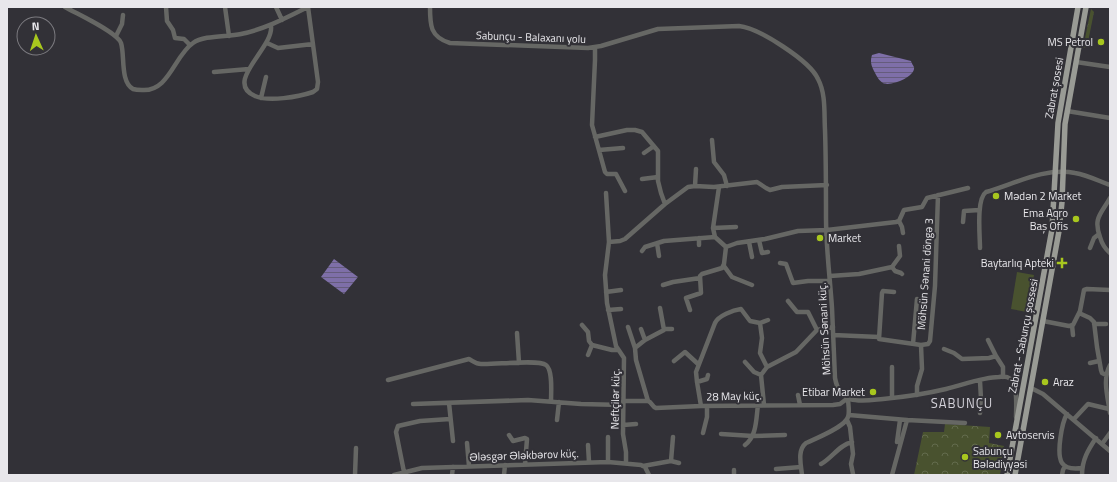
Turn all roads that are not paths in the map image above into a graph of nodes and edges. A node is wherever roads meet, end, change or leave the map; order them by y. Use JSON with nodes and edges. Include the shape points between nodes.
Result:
{"nodes":[{"id":1,"x":65,"y":7,"type":"edge"},
{"id":2,"x":166,"y":7,"type":"edge"},
{"id":3,"x":225,"y":7,"type":"edge"},
{"id":4,"x":276,"y":7,"type":"edge"},
{"id":5,"x":308,"y":7,"type":"edge"},
{"id":6,"x":430,"y":7,"type":"edge"},
{"id":7,"x":1078,"y":7,"type":"edge"},
{"id":8,"x":1086,"y":7,"type":"edge"},
{"id":9,"x":123,"y":15,"type":"dead end"},
{"id":10,"x":282,"y":20,"type":"junction"},
{"id":11,"x":271,"y":26,"type":"junction"},
{"id":12,"x":116,"y":36,"type":"junction"},
{"id":13,"x":229,"y":36,"type":"junction"},
{"id":14,"x":267,"y":43,"type":"junction"},
{"id":15,"x":313,"y":44,"type":"junction"},
{"id":16,"x":190,"y":45,"type":"junction"},
{"id":17,"x":595,"y":48,"type":"junction"},
{"id":18,"x":1076,"y":62,"type":"junction"},
{"id":19,"x":1110,"y":67,"type":"edge"},
{"id":20,"x":249,"y":69,"type":"junction"},
{"id":21,"x":214,"y":72,"type":"dead end"},
{"id":22,"x":266,"y":77,"type":"dead end"},
{"id":23,"x":261,"y":98,"type":"junction"},
{"id":24,"x":1067,"y":111,"type":"junction"},
{"id":25,"x":1110,"y":118,"type":"edge"},
{"id":26,"x":596,"y":137,"type":"junction"},
{"id":27,"x":712,"y":140,"type":"dead end"},
{"id":28,"x":654,"y":146,"type":"junction"},
{"id":29,"x":623,"y":148,"type":"dead end"},
{"id":30,"x":599,"y":150,"type":"junction"},
{"id":31,"x":644,"y":153,"type":"dead end"},
{"id":32,"x":696,"y":169,"type":"dead end"},
{"id":33,"x":1056,"y":172,"type":"junction"},
{"id":34,"x":1063,"y":172,"type":"junction"},
{"id":35,"x":658,"y":177,"type":"junction"},
{"id":36,"x":642,"y":179,"type":"dead end"},
{"id":37,"x":1110,"y":184,"type":"edge"},
{"id":38,"x":827,"y":185,"type":"junction"},
{"id":39,"x":695,"y":186,"type":"junction"},
{"id":40,"x":727,"y":186,"type":"junction"},
{"id":41,"x":719,"y":187,"type":"junction"},
{"id":42,"x":968,"y":188,"type":"dead end"},
{"id":43,"x":625,"y":191,"type":"dead end"},
{"id":44,"x":606,"y":193,"type":"dead end"},
{"id":45,"x":938,"y":195,"type":"junction"},
{"id":46,"x":1110,"y":198,"type":"edge"},
{"id":47,"x":1055,"y":201,"type":"joint"},
{"id":48,"x":666,"y":204,"type":"junction"},
{"id":49,"x":979,"y":210,"type":"junction"},
{"id":50,"x":899,"y":221,"type":"junction"},
{"id":51,"x":963,"y":222,"type":"dead end"},
{"id":52,"x":736,"y":227,"type":"dead end"},
{"id":53,"x":713,"y":228,"type":"junction"},
{"id":54,"x":827,"y":230,"type":"junction"},
{"id":55,"x":903,"y":233,"type":"dead end"},
{"id":56,"x":1099,"y":234,"type":"junction"},
{"id":57,"x":715,"y":237,"type":"junction"},
{"id":58,"x":699,"y":238,"type":"junction"},
{"id":59,"x":759,"y":240,"type":"junction"},
{"id":60,"x":609,"y":242,"type":"junction"},
{"id":61,"x":749,"y":242,"type":"junction"},
{"id":62,"x":657,"y":243,"type":"junction"},
{"id":63,"x":699,"y":245,"type":"dead end"},
{"id":64,"x":899,"y":246,"type":"dead end"},
{"id":65,"x":726,"y":248,"type":"junction"},
{"id":66,"x":980,"y":248,"type":"dead end"},
{"id":67,"x":1090,"y":248,"type":"dead end"},
{"id":68,"x":642,"y":251,"type":"dead end"},
{"id":69,"x":768,"y":252,"type":"dead end"},
{"id":70,"x":1110,"y":253,"type":"edge"},
{"id":71,"x":659,"y":256,"type":"dead end"},
{"id":72,"x":752,"y":258,"type":"dead end"},
{"id":73,"x":780,"y":263,"type":"dead end"},
{"id":74,"x":724,"y":266,"type":"junction"},
{"id":75,"x":892,"y":267,"type":"junction"},
{"id":76,"x":902,"y":274,"type":"dead end"},
{"id":77,"x":700,"y":278,"type":"junction"},
{"id":78,"x":830,"y":278,"type":"junction"},
{"id":79,"x":663,"y":285,"type":"dead end"},
{"id":80,"x":752,"y":285,"type":"dead end"},
{"id":81,"x":621,"y":290,"type":"dead end"},
{"id":82,"x":1110,"y":290,"type":"edge"},
{"id":83,"x":606,"y":292,"type":"junction"},
{"id":84,"x":894,"y":292,"type":"dead end"},
{"id":85,"x":917,"y":299,"type":"dead end"},
{"id":86,"x":788,"y":301,"type":"dead end"},
{"id":87,"x":660,"y":308,"type":"dead end"},
{"id":88,"x":621,"y":309,"type":"dead end"},
{"id":89,"x":608,"y":310,"type":"junction"},
{"id":90,"x":690,"y":310,"type":"dead end"},
{"id":91,"x":1079,"y":312,"type":"junction"},
{"id":92,"x":768,"y":320,"type":"dead end"},
{"id":93,"x":1043,"y":321,"type":"junction"},
{"id":94,"x":760,"y":323,"type":"junction"},
{"id":95,"x":1094,"y":324,"type":"junction"},
{"id":96,"x":1106,"y":324,"type":"dead end"},
{"id":97,"x":582,"y":325,"type":"dead end"},
{"id":98,"x":1072,"y":325,"type":"junction"},
{"id":99,"x":628,"y":327,"type":"dead end"},
{"id":100,"x":833,"y":327,"type":"junction"},
{"id":101,"x":641,"y":329,"type":"dead end"},
{"id":102,"x":664,"y":329,"type":"junction"},
{"id":103,"x":672,"y":329,"type":"dead end"},
{"id":104,"x":816,"y":330,"type":"junction"},
{"id":105,"x":517,"y":333,"type":"dead end"},
{"id":106,"x":833,"y":334,"type":"junction"},
{"id":107,"x":1073,"y":335,"type":"dead end"},
{"id":108,"x":879,"y":337,"type":"junction"},
{"id":109,"x":645,"y":340,"type":"junction"},
{"id":110,"x":988,"y":340,"type":"dead end"},
{"id":111,"x":913,"y":344,"type":"junction"},
{"id":112,"x":592,"y":345,"type":"junction"},
{"id":113,"x":921,"y":345,"type":"junction"},
{"id":114,"x":635,"y":348,"type":"junction"},
{"id":115,"x":944,"y":348,"type":"dead end"},
{"id":116,"x":618,"y":350,"type":"junction"},
{"id":117,"x":588,"y":356,"type":"dead end"},
{"id":118,"x":996,"y":356,"type":"junction"},
{"id":119,"x":674,"y":361,"type":"dead end"},
{"id":120,"x":1099,"y":361,"type":"junction"},
{"id":121,"x":519,"y":362,"type":"junction"},
{"id":122,"x":745,"y":362,"type":"dead end"},
{"id":123,"x":1090,"y":363,"type":"dead end"},
{"id":124,"x":698,"y":364,"type":"junction"},
{"id":125,"x":1110,"y":365,"type":"edge"},
{"id":126,"x":767,"y":367,"type":"junction"},
{"id":127,"x":892,"y":367,"type":"dead end"},
{"id":128,"x":708,"y":375,"type":"dead end"},
{"id":129,"x":761,"y":375,"type":"junction"},
{"id":130,"x":1106,"y":375,"type":"junction"},
{"id":131,"x":1003,"y":377,"type":"junction"},
{"id":132,"x":388,"y":380,"type":"dead end"},
{"id":133,"x":980,"y":381,"type":"junction"},
{"id":134,"x":697,"y":382,"type":"junction"},
{"id":135,"x":1031,"y":388,"type":"junction"},
{"id":136,"x":798,"y":395,"type":"dead end"},
{"id":137,"x":918,"y":395,"type":"junction"},
{"id":138,"x":848,"y":398,"type":"junction"},
{"id":139,"x":892,"y":398,"type":"junction"},
{"id":140,"x":551,"y":401,"type":"junction"},
{"id":141,"x":648,"y":401,"type":"junction"},
{"id":142,"x":559,"y":402,"type":"junction"},
{"id":143,"x":449,"y":403,"type":"junction"},
{"id":144,"x":623,"y":403,"type":"junction"},
{"id":145,"x":413,"y":404,"type":"dead end"},
{"id":146,"x":758,"y":405,"type":"junction"},
{"id":147,"x":764,"y":405,"type":"junction"},
{"id":148,"x":800,"y":405,"type":"junction"},
{"id":149,"x":701,"y":406,"type":"junction"},
{"id":150,"x":707,"y":406,"type":"junction"},
{"id":151,"x":1110,"y":411,"type":"edge"},
{"id":152,"x":980,"y":412,"type":"dead end"},
{"id":153,"x":1067,"y":414,"type":"junction"},
{"id":154,"x":849,"y":415,"type":"junction"},
{"id":155,"x":450,"y":419,"type":"junction"},
{"id":156,"x":1074,"y":419,"type":"junction"},
{"id":157,"x":557,"y":420,"type":"dead end"},
{"id":158,"x":847,"y":420,"type":"junction"},
{"id":159,"x":900,"y":420,"type":"junction"},
{"id":160,"x":907,"y":420,"type":"junction"},
{"id":161,"x":965,"y":423,"type":"dead end"},
{"id":162,"x":636,"y":424,"type":"dead end"},
{"id":163,"x":623,"y":425,"type":"junction"},
{"id":164,"x":1016,"y":425,"type":"junction"},
{"id":165,"x":703,"y":433,"type":"dead end"},
{"id":166,"x":1110,"y":433,"type":"edge"},
{"id":167,"x":721,"y":434,"type":"dead end"},
{"id":168,"x":509,"y":435,"type":"dead end"},
{"id":169,"x":785,"y":435,"type":"dead end"},
{"id":170,"x":753,"y":436,"type":"junction"},
{"id":171,"x":608,"y":437,"type":"dead end"},
{"id":172,"x":673,"y":437,"type":"dead end"},
{"id":173,"x":1096,"y":438,"type":"junction"},
{"id":174,"x":453,"y":441,"type":"dead end"},
{"id":175,"x":852,"y":442,"type":"junction"},
{"id":176,"x":897,"y":442,"type":"dead end"},
{"id":177,"x":467,"y":443,"type":"dead end"},
{"id":178,"x":588,"y":444,"type":"dead end"},
{"id":179,"x":1102,"y":444,"type":"junction"},
{"id":180,"x":745,"y":445,"type":"dead end"},
{"id":181,"x":356,"y":448,"type":"dead end"},
{"id":182,"x":1110,"y":451,"type":"edge"},
{"id":183,"x":671,"y":461,"type":"junction"},
{"id":184,"x":588,"y":462,"type":"junction"},
{"id":185,"x":608,"y":462,"type":"junction"},
{"id":186,"x":626,"y":463,"type":"junction"},
{"id":187,"x":679,"y":463,"type":"dead end"},
{"id":188,"x":525,"y":464,"type":"junction"},
{"id":189,"x":821,"y":464,"type":"dead end"},
{"id":190,"x":505,"y":465,"type":"junction"},
{"id":191,"x":469,"y":466,"type":"junction"},
{"id":192,"x":643,"y":466,"type":"junction"},
{"id":193,"x":1065,"y":466,"type":"junction"},
{"id":194,"x":453,"y":467,"type":"junction"},
{"id":195,"x":801,"y":467,"type":"junction"},
{"id":196,"x":1082,"y":468,"type":"junction"},
{"id":197,"x":776,"y":469,"type":"dead end"},
{"id":198,"x":404,"y":472,"type":"junction"},
{"id":199,"x":412,"y":472,"type":"edge"},
{"id":200,"x":853,"y":474,"type":"dead end"},
{"id":201,"x":355,"y":475,"type":"edge"},
{"id":202,"x":394,"y":475,"type":"edge"},
{"id":203,"x":452,"y":475,"type":"edge"},
{"id":204,"x":504,"y":475,"type":"edge"},
{"id":205,"x":649,"y":475,"type":"edge"},
{"id":206,"x":802,"y":475,"type":"edge"},
{"id":207,"x":892,"y":475,"type":"edge"},
{"id":208,"x":1007,"y":475,"type":"edge"},
{"id":209,"x":1015,"y":475,"type":"edge"},
{"id":210,"x":1062,"y":475,"type":"edge"},
{"id":211,"x":1082,"y":475,"type":"edge"}],
"edges":[{"from":1,"to":12,"type":"street"},
{"from":2,"to":16,"type":"street","via":[[167,21],[174,37],[184,39]]},
{"from":3,"to":13,"type":"street"},
{"from":4,"to":10,"type":"street"},
{"from":5,"to":10,"type":"street"},
{"from":5,"to":15,"type":"street"},
{"from":6,"to":17,"type":"street","name":"Sabunçu - Balaxanı yolu","via":[[431,26],[441,40],[450,43]]},
{"from":7,"to":33,"type":"main road","name":"Zabrat şosesi","via":[[1058,123]]},
{"from":8,"to":18,"type":"main road"},
{"from":9,"to":12,"type":"street"},
{"from":10,"to":11,"type":"street"},
{"from":11,"to":13,"type":"street"},
{"from":11,"to":14,"type":"street","via":[[272,31]]},
{"from":12,"to":16,"type":"street","via":[[122,45],[126,78],[131,88],[137,90],[151,90],[158,86]]},
{"from":13,"to":16,"type":"street","via":[[198,40]]},
{"from":14,"to":15,"type":"street","via":[[278,48]]},
{"from":14,"to":20,"type":"street"},
{"from":15,"to":23,"type":"street","via":[[317,89],[307,94]]},
{"from":17,"to":26,"type":"street","via":[[592,119]]},
{"from":17,"to":38,"type":"street","name":"Sabunçu - Balaxanı yolu","via":[[651,30],[666,28],[739,26],[763,35],[806,64],[818,79],[824,99]]},
{"from":18,"to":19,"type":"street"},
{"from":18,"to":24,"type":"main road"},
{"from":20,"to":21,"type":"street"},
{"from":20,"to":23,"type":"street","via":[[245,89]]},
{"from":22,"to":23,"type":"street"},
{"from":24,"to":25,"type":"street"},
{"from":24,"to":34,"type":"main road"},
{"from":26,"to":28,"type":"street","via":[[635,130],[642,132]]},
{"from":26,"to":30,"type":"street"},
{"from":27,"to":40,"type":"street","via":[[714,162],[724,175]]},
{"from":28,"to":31,"type":"street"},
{"from":28,"to":35,"type":"street","via":[[659,158]]},
{"from":29,"to":30,"type":"street"},
{"from":30,"to":43,"type":"street","via":[[606,174],[616,174]]},
{"from":32,"to":39,"type":"street"},
{"from":33,"to":34,"type":"street"},
{"from":33,"to":47,"type":"main road","name":"Zabrat şosesi"},
{"from":33,"to":49,"type":"street","via":[[986,192],[981,197]]},
{"from":34,"to":37,"type":"street"},
{"from":34,"to":93,"type":"main road","via":[[1058,237]]},
{"from":35,"to":36,"type":"street"},
{"from":35,"to":48,"type":"street"},
{"from":38,"to":40,"type":"street","via":[[770,190],[757,182]]},
{"from":38,"to":54,"type":"street","name":"Möhsün Sənani küç."},
{"from":39,"to":41,"type":"street"},
{"from":39,"to":48,"type":"street"},
{"from":40,"to":41,"type":"street"},
{"from":41,"to":53,"type":"street"},
{"from":42,"to":45,"type":"street"},
{"from":44,"to":60,"type":"street","name":"Neftçilər küç."},
{"from":45,"to":50,"type":"street","via":[[927,198],[922,206],[904,210]]},
{"from":45,"to":113,"type":"street","name":"Möhsün Sənani döngə 3","via":[[930,341]]},
{"from":46,"to":56,"type":"street","via":[[1097,222]]},
{"from":47,"to":164,"type":"main road","name":"Zabrat - Sabunçu şossesi","via":[[1047,262]]},
{"from":48,"to":60,"type":"street","via":[[625,239]]},
{"from":49,"to":51,"type":"street","via":[[964,211]]},
{"from":49,"to":66,"type":"street"},
{"from":50,"to":54,"type":"street"},
{"from":50,"to":55,"type":"street"},
{"from":52,"to":53,"type":"street"},
{"from":53,"to":57,"type":"street"},
{"from":54,"to":59,"type":"street","via":[[798,231]]},
{"from":54,"to":78,"type":"street","name":"Möhsün Sənani küç."},
{"from":56,"to":67,"type":"street","via":[[1094,238]]},
{"from":56,"to":70,"type":"street","via":[[1103,247]]},
{"from":57,"to":58,"type":"street"},
{"from":57,"to":65,"type":"street"},
{"from":58,"to":62,"type":"street","via":[[673,239]]},
{"from":58,"to":63,"type":"street"},
{"from":59,"to":61,"type":"street"},
{"from":59,"to":69,"type":"street","via":[[762,253]]},
{"from":60,"to":83,"type":"street","name":"Neftçilər küç.","via":[[605,275]]},
{"from":61,"to":65,"type":"street","via":[[737,243]]},
{"from":61,"to":72,"type":"street"},
{"from":62,"to":68,"type":"street","via":[[645,247]]},
{"from":62,"to":71,"type":"street"},
{"from":64,"to":75,"type":"street","via":[[900,256]]},
{"from":65,"to":74,"type":"street"},
{"from":73,"to":78,"type":"street","via":[[786,264],[793,283]]},
{"from":74,"to":77,"type":"street","via":[[702,274]]},
{"from":74,"to":80,"type":"street","via":[[732,277]]},
{"from":75,"to":76,"type":"street"},
{"from":75,"to":78,"type":"street"},
{"from":77,"to":79,"type":"street"},
{"from":77,"to":90,"type":"street","via":[[701,293],[686,298]]},
{"from":78,"to":100,"type":"street","name":"Möhsün Sənani küç."},
{"from":81,"to":83,"type":"street"},
{"from":82,"to":91,"type":"street","via":[[1084,290]]},
{"from":83,"to":89,"type":"street","name":"Neftçilər küç."},
{"from":84,"to":108,"type":"street","via":[[882,293]]},
{"from":85,"to":111,"type":"street"},
{"from":86,"to":104,"type":"street","via":[[797,312],[808,312]]},
{"from":87,"to":102,"type":"street"},
{"from":88,"to":89,"type":"street"},
{"from":89,"to":116,"type":"street","name":"Neftçilər küç."},
{"from":91,"to":95,"type":"street"},
{"from":91,"to":98,"type":"street"},
{"from":92,"to":94,"type":"street"},
{"from":93,"to":98,"type":"street"},
{"from":93,"to":135,"type":"main road"},
{"from":94,"to":124,"type":"street","via":[[750,321],[741,309],[718,318],[714,322],[703,357]]},
{"from":94,"to":126,"type":"street","via":[[760,353]]},
{"from":95,"to":96,"type":"street"},
{"from":95,"to":120,"type":"street"},
{"from":97,"to":112,"type":"street","via":[[588,332]]},
{"from":98,"to":107,"type":"street"},
{"from":99,"to":114,"type":"street"},
{"from":100,"to":104,"type":"street"},
{"from":100,"to":106,"type":"street","name":"Möhsün Sənani küç."},
{"from":101,"to":109,"type":"street"},
{"from":102,"to":103,"type":"street"},
{"from":102,"to":109,"type":"street"},
{"from":104,"to":126,"type":"street","via":[[796,352]]},
{"from":105,"to":121,"type":"street"},
{"from":106,"to":108,"type":"street"},
{"from":106,"to":138,"type":"street","name":"Möhsün Sənani küç.","via":[[836,383],[840,392]]},
{"from":108,"to":111,"type":"street","via":[[880,340]]},
{"from":109,"to":114,"type":"street"},
{"from":110,"to":118,"type":"street"},
{"from":111,"to":113,"type":"street"},
{"from":112,"to":116,"type":"street"},
{"from":112,"to":117,"type":"street"},
{"from":113,"to":137,"type":"street","name":"Möhsün Sənani döngə 3","via":[[922,368],[917,386]]},
{"from":114,"to":141,"type":"street"},
{"from":115,"to":118,"type":"street","via":[[962,359]]},
{"from":116,"to":144,"type":"street","name":"Neftçilər küç.","via":[[624,356]]},
{"from":118,"to":131,"type":"street","via":[[1002,365]]},
{"from":119,"to":124,"type":"street","via":[[685,352]]},
{"from":120,"to":123,"type":"street"},
{"from":120,"to":130,"type":"street","via":[[1102,373]]},
{"from":121,"to":132,"type":"street","via":[[479,364],[470,359]]},
{"from":121,"to":140,"type":"street","via":[[542,363],[550,369]]},
{"from":122,"to":129,"type":"street","via":[[754,372]]},
{"from":124,"to":134,"type":"street"},
{"from":125,"to":130,"type":"street"},
{"from":126,"to":129,"type":"street"},
{"from":127,"to":139,"type":"street"},
{"from":128,"to":134,"type":"street","via":[[706,379]]},
{"from":129,"to":147,"type":"street"},
{"from":130,"to":151,"type":"street"},
{"from":131,"to":133,"type":"street"},
{"from":131,"to":164,"type":"street","via":[[1012,380],[1015,385]]},
{"from":133,"to":137,"type":"street"},
{"from":133,"to":152,"type":"street"},
{"from":134,"to":149,"type":"street"},
{"from":135,"to":153,"type":"street","via":[[1044,394]]},
{"from":135,"to":209,"type":"main road"},
{"from":136,"to":148,"type":"street"},
{"from":137,"to":139,"type":"street"},
{"from":138,"to":139,"type":"street","via":[[859,401]]},
{"from":138,"to":148,"type":"street","name":"28 May küç.","via":[[840,404]]},
{"from":138,"to":154,"type":"street"},
{"from":140,"to":142,"type":"street","name":"28 May küç."},
{"from":140,"to":143,"type":"street","name":"28 May küç."},
{"from":141,"to":144,"type":"street","name":"28 May küç."},
{"from":141,"to":149,"type":"street","name":"28 May küç.","via":[[656,408]]},
{"from":142,"to":144,"type":"street","name":"28 May küç."},
{"from":142,"to":157,"type":"street"},
{"from":143,"to":145,"type":"street","name":"28 May küç."},
{"from":143,"to":155,"type":"street"},
{"from":144,"to":163,"type":"street","name":"Neftçilər küç."},
{"from":146,"to":147,"type":"street","name":"28 May küç."},
{"from":146,"to":150,"type":"street","name":"28 May küç."},
{"from":146,"to":170,"type":"street"},
{"from":147,"to":148,"type":"street","name":"28 May küç."},
{"from":149,"to":150,"type":"street","name":"28 May küç."},
{"from":150,"to":165,"type":"street"},
{"from":151,"to":156,"type":"street","via":[[1088,404]]},
{"from":153,"to":156,"type":"street"},
{"from":153,"to":193,"type":"street","via":[[1062,425],[1060,454]]},
{"from":154,"to":158,"type":"street"},
{"from":154,"to":159,"type":"street"},
{"from":155,"to":174,"type":"street"},
{"from":155,"to":198,"type":"street","via":[[420,421],[398,426],[396,432]]},
{"from":156,"to":173,"type":"street"},
{"from":158,"to":175,"type":"street"},
{"from":158,"to":195,"type":"street","via":[[804,445],[801,450]]},
{"from":159,"to":160,"type":"street"},
{"from":159,"to":176,"type":"street"},
{"from":160,"to":161,"type":"street"},
{"from":160,"to":207,"type":"street"},
{"from":162,"to":163,"type":"street"},
{"from":163,"to":186,"type":"street","name":"Neftçilər küç."},
{"from":164,"to":208,"type":"main road","name":"Zabrat - Sabunçu şossesi"},
{"from":166,"to":179,"type":"street"},
{"from":167,"to":170,"type":"street"},
{"from":168,"to":188,"type":"street","via":[[514,441],[527,439]]},
{"from":169,"to":170,"type":"street"},
{"from":170,"to":180,"type":"street"},
{"from":171,"to":185,"type":"street"},
{"from":172,"to":183,"type":"street"},
{"from":173,"to":179,"type":"street"},
{"from":173,"to":196,"type":"street","via":[[1087,452]]},
{"from":175,"to":189,"type":"street"},
{"from":175,"to":200,"type":"street"},
{"from":177,"to":191,"type":"street"},
{"from":178,"to":184,"type":"street"},
{"from":179,"to":182,"type":"street"},
{"from":181,"to":201,"type":"street"},
{"from":183,"to":187,"type":"street"},
{"from":183,"to":192,"type":"street"},
{"from":184,"to":185,"type":"street","name":"Ələsgər Ələkbərov küç."},
{"from":184,"to":188,"type":"street","name":"Ələsgər Ələkbərov küç."},
{"from":185,"to":186,"type":"street","name":"Ələsgər Ələkbərov küç."},
{"from":186,"to":192,"type":"street","name":"Ələsgər Ələkbərov küç."},
{"from":188,"to":190,"type":"street","name":"Ələsgər Ələkbərov küç."},
{"from":190,"to":191,"type":"street","name":"Ələsgər Ələkbərov küç."},
{"from":190,"to":204,"type":"street"},
{"from":191,"to":194,"type":"street","name":"Ələsgər Ələkbərov küç."},
{"from":192,"to":205,"type":"street"},
{"from":193,"to":196,"type":"street"},
{"from":193,"to":210,"type":"street"},
{"from":194,"to":199,"type":"street","name":"Ələsgər Ələkbərov küç."},
{"from":194,"to":203,"type":"street"},
{"from":195,"to":197,"type":"street"},
{"from":195,"to":206,"type":"street"},
{"from":196,"to":211,"type":"street"},
{"from":198,"to":199,"type":"street","name":"Ələsgər Ələkbərov küç."},
{"from":198,"to":202,"type":"street","name":"Ələsgər Ələkbərov küç."}]}
